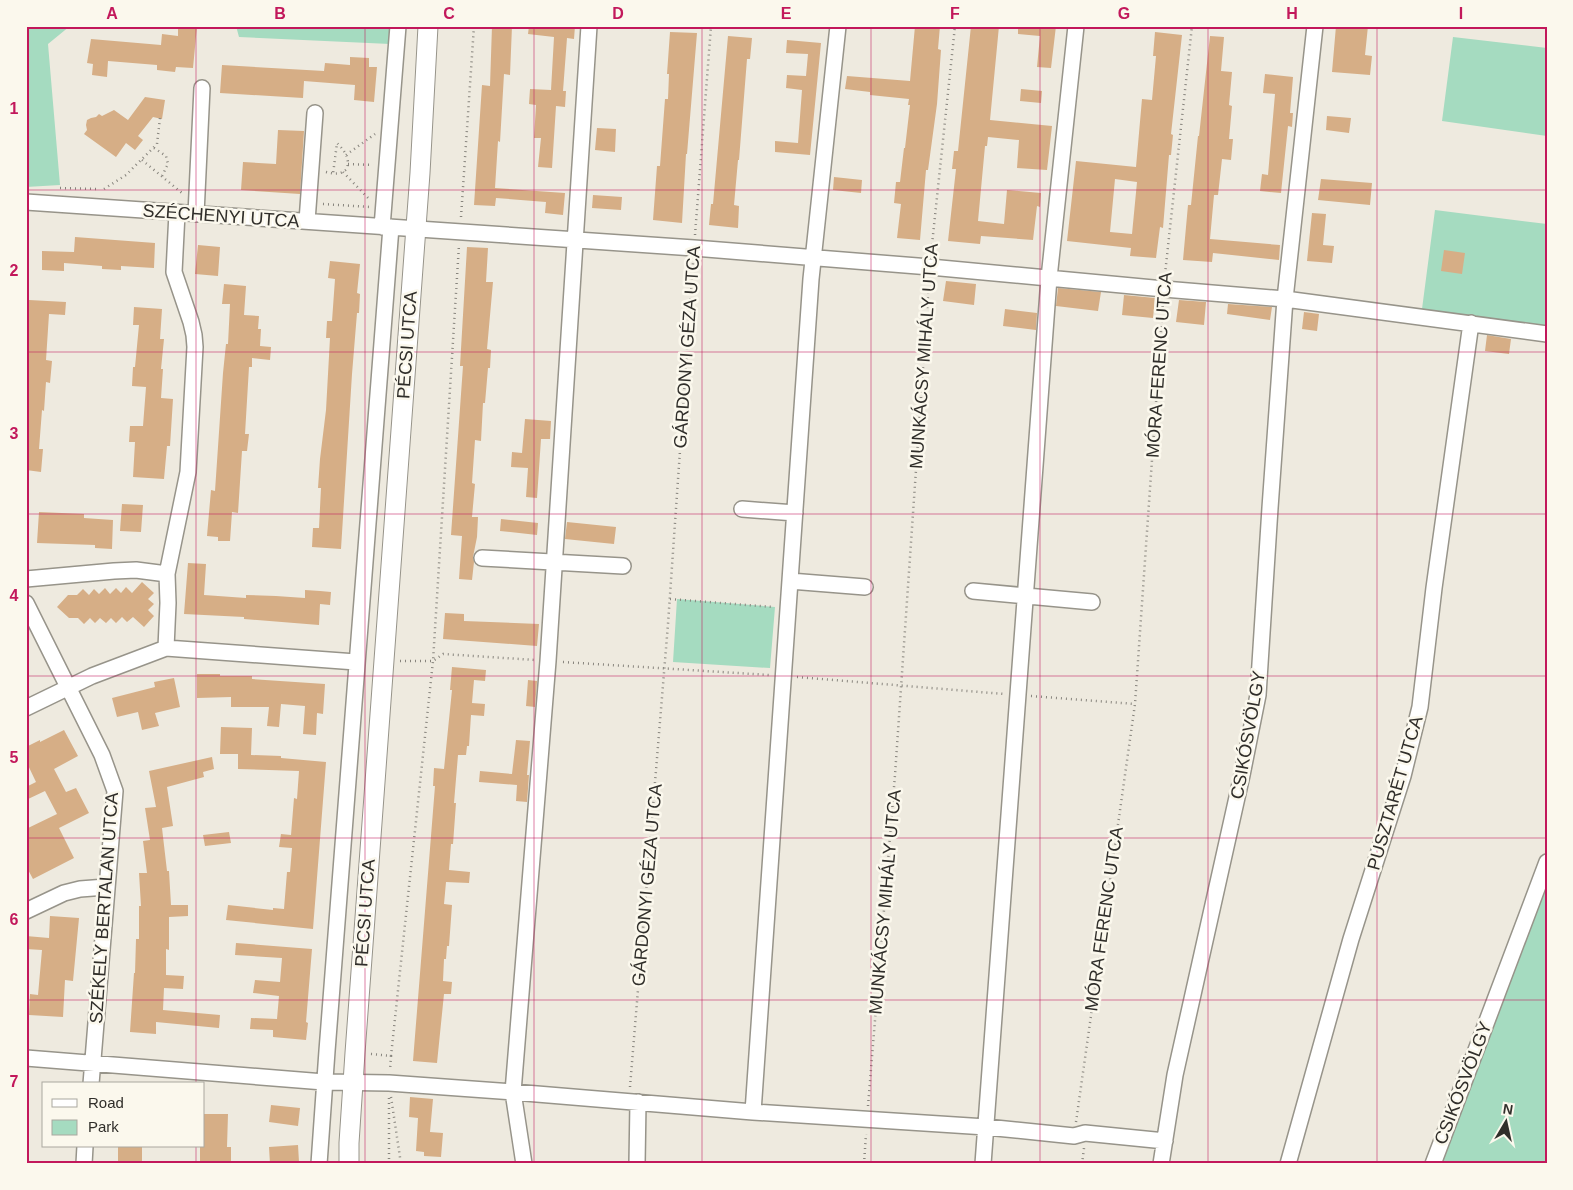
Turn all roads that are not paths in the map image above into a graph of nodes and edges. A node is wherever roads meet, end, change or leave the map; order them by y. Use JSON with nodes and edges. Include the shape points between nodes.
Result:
{"nodes":[{"id":1,"x":398,"y":26,"type":"edge"},
{"id":2,"x":428,"y":26,"type":"edge"},
{"id":3,"x":589,"y":26,"type":"edge"},
{"id":4,"x":838,"y":26,"type":"edge"},
{"id":5,"x":1076,"y":26,"type":"edge"},
{"id":6,"x":1315,"y":26,"type":"edge"},
{"id":7,"x":202,"y":88,"type":"dead end"},
{"id":8,"x":315,"y":113,"type":"dead end"},
{"id":9,"x":26,"y":202,"type":"edge"},
{"id":10,"x":196,"y":209,"type":"junction"},
{"id":11,"x":177,"y":212,"type":"junction"},
{"id":12,"x":307,"y":222,"type":"junction"},
{"id":13,"x":386,"y":227,"type":"junction"},
{"id":14,"x":416,"y":229,"type":"junction"},
{"id":15,"x":575,"y":240,"type":"junction"},
{"id":16,"x":813,"y":258,"type":"junction"},
{"id":17,"x":1049,"y":278,"type":"junction"},
{"id":18,"x":1285,"y":299,"type":"junction"},
{"id":19,"x":1471,"y":323,"type":"junction"},
{"id":20,"x":1547,"y":334,"type":"edge"},
{"id":21,"x":742,"y":509,"type":"dead end"},
{"id":22,"x":795,"y":513,"type":"junction"},
{"id":23,"x":482,"y":558,"type":"dead end"},
{"id":24,"x":554,"y":562,"type":"junction"},
{"id":25,"x":623,"y":566,"type":"dead end"},
{"id":26,"x":168,"y":574,"type":"junction"},
{"id":27,"x":26,"y":579,"type":"edge"},
{"id":28,"x":790,"y":581,"type":"junction"},
{"id":29,"x":865,"y":587,"type":"dead end"},
{"id":30,"x":973,"y":592,"type":"dead end"},
{"id":31,"x":1026,"y":595,"type":"junction"},
{"id":32,"x":26,"y":602,"type":"edge"},
{"id":33,"x":1092,"y":602,"type":"dead end"},
{"id":34,"x":166,"y":648,"type":"junction"},
{"id":35,"x":356,"y":662,"type":"junction"},
{"id":36,"x":69,"y":686,"type":"junction"},
{"id":37,"x":26,"y":708,"type":"edge"},
{"id":38,"x":1547,"y":862,"type":"edge"},
{"id":39,"x":106,"y":887,"type":"junction"},
{"id":40,"x":26,"y":911,"type":"edge"},
{"id":41,"x":26,"y":1058,"type":"edge"},
{"id":42,"x":93,"y":1063,"type":"junction"},
{"id":43,"x":91,"y":1082,"type":"edge"},
{"id":44,"x":324,"y":1082,"type":"junction"},
{"id":45,"x":353,"y":1083,"type":"junction"},
{"id":46,"x":513,"y":1092,"type":"junction"},
{"id":47,"x":633,"y":1102,"type":"junction"},
{"id":48,"x":753,"y":1112,"type":"junction"},
{"id":49,"x":986,"y":1127,"type":"junction"},
{"id":50,"x":1165,"y":1141,"type":"junction"},
{"id":51,"x":85,"y":1148,"type":"edge"},
{"id":52,"x":84,"y":1164,"type":"edge"},
{"id":53,"x":319,"y":1164,"type":"edge"},
{"id":54,"x":349,"y":1164,"type":"edge"},
{"id":55,"x":524,"y":1164,"type":"edge"},
{"id":56,"x":637,"y":1164,"type":"edge"},
{"id":57,"x":983,"y":1164,"type":"edge"},
{"id":58,"x":1161,"y":1164,"type":"edge"},
{"id":59,"x":1288,"y":1164,"type":"edge"},
{"id":60,"x":1432,"y":1164,"type":"edge"}],
"edges":[{"from":1,"to":13,"type":"street","via":[[377,202]]},
{"from":2,"to":14,"type":"main road","name":"PÉCSI UTCA"},
{"from":3,"to":15,"type":"street"},
{"from":4,"to":16,"type":"street"},
{"from":5,"to":17,"type":"street"},
{"from":6,"to":18,"type":"street","name":"CSIKÓSVÖLGY"},
{"from":7,"to":10,"type":"street"},
{"from":8,"to":12,"type":"street"},
{"from":9,"to":11,"type":"street","name":"SZÉCHENYI UTCA"},
{"from":10,"to":11,"type":"street","name":"SZÉCHENYI UTCA"},
{"from":10,"to":12,"type":"street","name":"SZÉCHENYI UTCA"},
{"from":11,"to":26,"type":"street","via":[[174,272],[191,322],[194,347],[188,472]]},
{"from":12,"to":13,"type":"street","name":"SZÉCHENYI UTCA"},
{"from":13,"to":14,"type":"street","name":"SZÉCHENYI UTCA"},
{"from":13,"to":35,"type":"street"},
{"from":14,"to":15,"type":"street","name":"SZÉCHENYI UTCA"},
{"from":14,"to":45,"type":"main road","name":"PÉCSI UTCA"},
{"from":15,"to":16,"type":"street","name":"SZÉCHENYI UTCA"},
{"from":15,"to":24,"type":"street"},
{"from":16,"to":17,"type":"street","name":"SZÉCHENYI UTCA"},
{"from":16,"to":22,"type":"street"},
{"from":17,"to":18,"type":"street","name":"SZÉCHENYI UTCA"},
{"from":17,"to":31,"type":"street"},
{"from":18,"to":19,"type":"street","name":"SZÉCHENYI UTCA"},
{"from":18,"to":50,"type":"street","name":"CSIKÓSVÖLGY","via":[[1258,695],[1176,1076]]},
{"from":19,"to":20,"type":"street","name":"SZÉCHENYI UTCA"},
{"from":19,"to":59,"type":"street","name":"PUSZTARÉT UTCA","via":[[1420,707],[1404,776],[1351,939]]},
{"from":21,"to":22,"type":"street"},
{"from":22,"to":28,"type":"street"},
{"from":23,"to":24,"type":"street"},
{"from":24,"to":25,"type":"street"},
{"from":24,"to":46,"type":"street"},
{"from":26,"to":27,"type":"street","via":[[136,570]]},
{"from":26,"to":34,"type":"street"},
{"from":28,"to":29,"type":"street"},
{"from":28,"to":48,"type":"street"},
{"from":30,"to":31,"type":"street"},
{"from":31,"to":33,"type":"street"},
{"from":31,"to":49,"type":"street"},
{"from":32,"to":36,"type":"street","name":"SZÉKELY BERTALAN UTCA"},
{"from":34,"to":35,"type":"street"},
{"from":34,"to":36,"type":"street"},
{"from":35,"to":44,"type":"street"},
{"from":36,"to":37,"type":"street"},
{"from":36,"to":39,"type":"street","name":"SZÉKELY BERTALAN UTCA","via":[[102,755],[115,791]]},
{"from":38,"to":60,"type":"street","name":"CSIKÓSVÖLGY"},
{"from":39,"to":40,"type":"street","via":[[64,893]]},
{"from":39,"to":42,"type":"street","name":"SZÉKELY BERTALAN UTCA"},
{"from":41,"to":42,"type":"street"},
{"from":42,"to":43,"type":"street","name":"SZÉKELY BERTALAN UTCA"},
{"from":42,"to":44,"type":"street"},
{"from":44,"to":45,"type":"street"},
{"from":44,"to":53,"type":"street"},
{"from":45,"to":46,"type":"street"},
{"from":45,"to":54,"type":"main road","name":"PÉCSI UTCA"},
{"from":46,"to":47,"type":"street"},
{"from":46,"to":55,"type":"street"},
{"from":47,"to":48,"type":"street"},
{"from":47,"to":56,"type":"street"},
{"from":48,"to":49,"type":"street"},
{"from":49,"to":50,"type":"street"},
{"from":49,"to":57,"type":"street"},
{"from":50,"to":58,"type":"street","name":"CSIKÓSVÖLGY"},
{"from":51,"to":52,"type":"street"}]}
